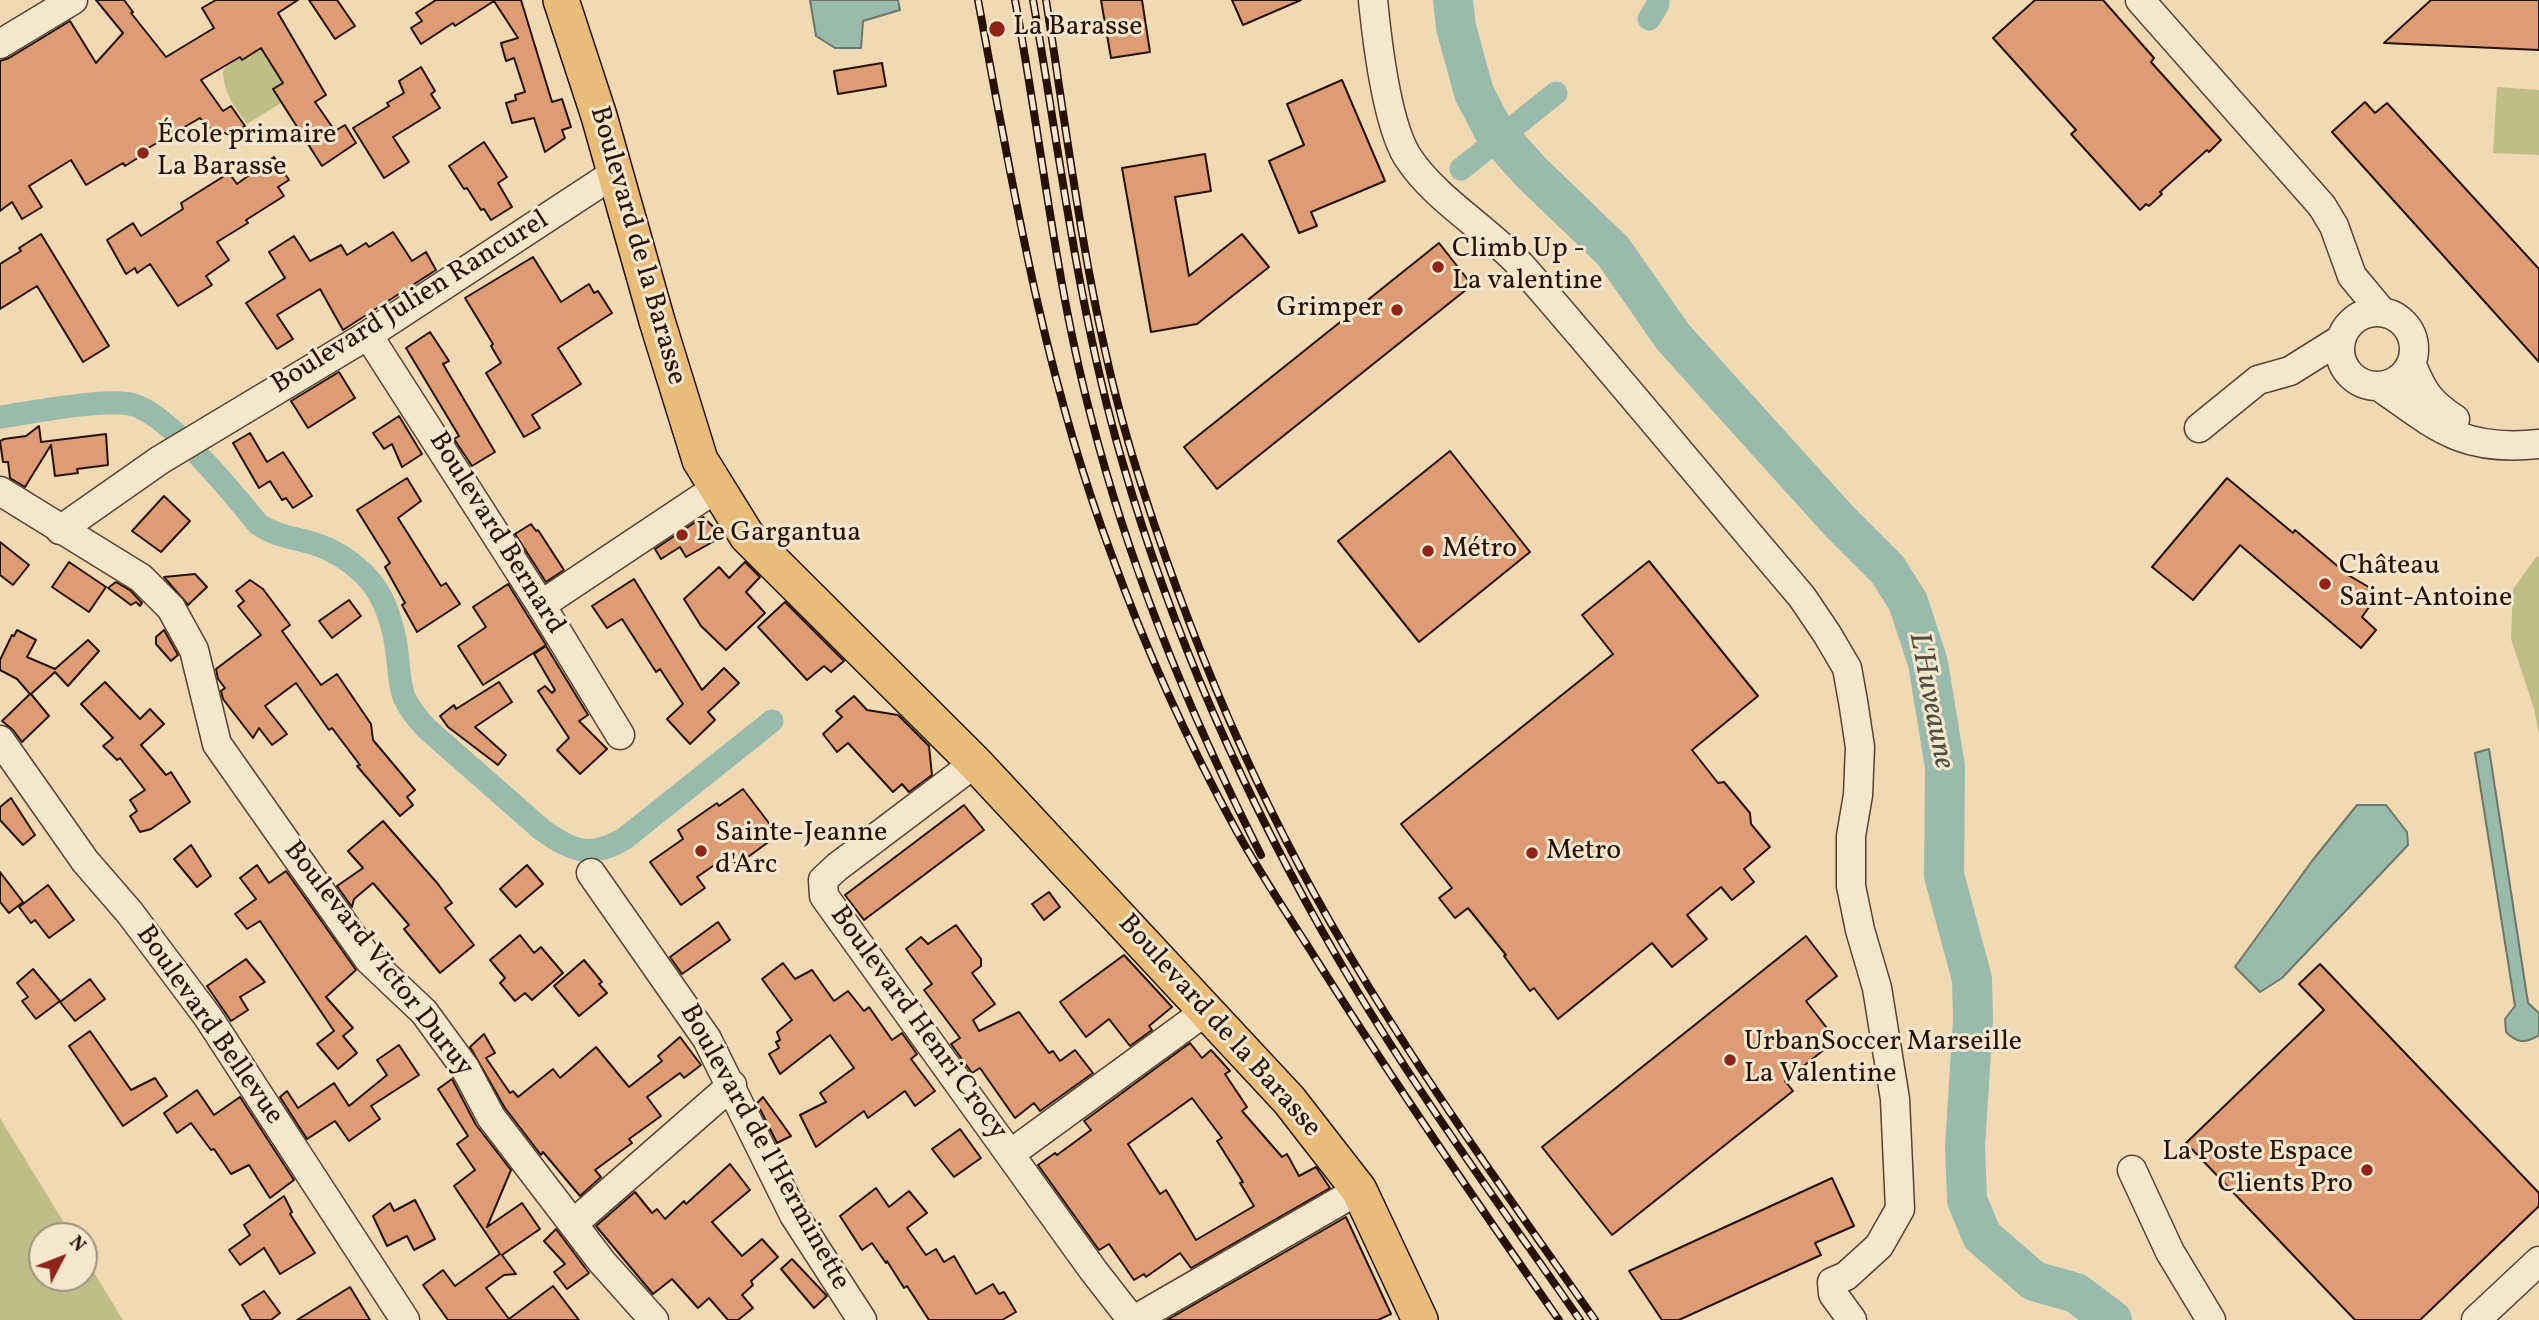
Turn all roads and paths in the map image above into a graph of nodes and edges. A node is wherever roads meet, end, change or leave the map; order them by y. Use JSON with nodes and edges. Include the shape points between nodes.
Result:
{"nodes":[{"id":1,"x":73,"y":0,"type":"edge"},
{"id":2,"x":561,"y":0,"type":"edge"},
{"id":3,"x":1373,"y":0,"type":"edge"},
{"id":4,"x":2140,"y":0,"type":"edge"},
{"id":5,"x":0,"y":44,"type":"edge"},
{"id":6,"x":615,"y":173,"type":"junction"},
{"id":7,"x":2352,"y":276,"type":"junction"},
{"id":8,"x":2382,"y":312,"type":"junction"},
{"id":9,"x":2345,"y":331,"type":"junction"},
{"id":10,"x":368,"y":335,"type":"junction"},
{"id":11,"x":2412,"y":365,"type":"junction"},
{"id":12,"x":2290,"y":371,"type":"junction"},
{"id":13,"x":2350,"y":375,"type":"junction"},
{"id":14,"x":2380,"y":387,"type":"junction"},
{"id":15,"x":2199,"y":428,"type":"dead end"},
{"id":16,"x":2539,"y":429,"type":"edge"},
{"id":17,"x":2539,"y":444,"type":"edge"},
{"id":18,"x":718,"y":487,"type":"junction"},
{"id":19,"x":0,"y":491,"type":"edge"},
{"id":20,"x":60,"y":530,"type":"junction"},
{"id":21,"x":541,"y":605,"type":"junction"},
{"id":22,"x":620,"y":735,"type":"dead end"},
{"id":23,"x":0,"y":740,"type":"edge"},
{"id":24,"x":975,"y":763,"type":"junction"},
{"id":25,"x":591,"y":873,"type":"dead end"},
{"id":26,"x":1206,"y":1011,"type":"junction"},
{"id":27,"x":732,"y":1085,"type":"junction"},
{"id":28,"x":1010,"y":1154,"type":"junction"},
{"id":29,"x":2133,"y":1170,"type":"dead end"},
{"id":30,"x":1359,"y":1190,"type":"junction"},
{"id":31,"x":574,"y":1223,"type":"junction"},
{"id":32,"x":2539,"y":1261,"type":"edge"},
{"id":33,"x":405,"y":1320,"type":"edge"},
{"id":34,"x":654,"y":1320,"type":"edge"},
{"id":35,"x":862,"y":1320,"type":"edge"},
{"id":36,"x":1133,"y":1320,"type":"edge"},
{"id":37,"x":1420,"y":1320,"type":"edge"},
{"id":38,"x":1852,"y":1320,"type":"edge"},
{"id":39,"x":2211,"y":1320,"type":"edge"},
{"id":40,"x":2476,"y":1320,"type":"edge"}],
"edges":[{"from":1,"to":5,"type":"street"},
{"from":2,"to":6,"type":"main road","name":"Boulevard de la Barasse"},
{"from":3,"to":38,"type":"street","via":[[1390,103],[1408,158],[1428,182],[1521,266],[1802,597],[1847,668],[1860,747],[1851,886],[1877,988],[1895,1099],[1900,1209],[1879,1246],[1846,1276],[1832,1282],[1833,1294]]},
{"from":4,"to":7,"type":"street","via":[[2322,206]]},
{"from":6,"to":10,"type":"street","name":"Boulevard Julien Rancurel"},
{"from":6,"to":18,"type":"main road","name":"Boulevard de la Barasse","via":[[699,460]]},
{"from":7,"to":8,"type":"street"},
{"from":7,"to":9,"type":"street"},
{"from":8,"to":9,"type":"street","via":[[2364,314]]},
{"from":8,"to":11,"type":"street","via":[[2403,321],[2410,331],[2415,353]]},
{"from":9,"to":12,"type":"street"},
{"from":9,"to":13,"type":"street","via":[[2341,358]]},
{"from":10,"to":20,"type":"street","name":"Boulevard Julien Rancurel","via":[[170,453]]},
{"from":10,"to":21,"type":"street","name":"Boulevard Bernard"},
{"from":11,"to":14,"type":"street","via":[[2399,380]]},
{"from":11,"to":16,"type":"street","via":[[2422,390],[2438,409],[2463,424],[2488,432]]},
{"from":12,"to":13,"type":"street"},
{"from":12,"to":15,"type":"street","via":[[2258,380]]},
{"from":13,"to":14,"type":"street","via":[[2358,382]]},
{"from":14,"to":17,"type":"street","via":[[2456,437],[2486,445]]},
{"from":18,"to":21,"type":"street"},
{"from":18,"to":24,"type":"main road","name":"Boulevard de la Barasse","via":[[765,523],[946,710]]},
{"from":19,"to":20,"type":"street","name":"Boulevard Victor Duruy"},
{"from":20,"to":31,"type":"street","name":"Boulevard Victor Duruy","via":[[141,578],[171,608],[194,650],[218,744],[369,960],[424,1012],[465,1068],[491,1116]]},
{"from":21,"to":22,"type":"street","name":"Boulevard Bernard"},
{"from":23,"to":33,"type":"street","name":"Boulevard Bellevue","via":[[85,861],[208,1017]]},
{"from":24,"to":26,"type":"main road","name":"Boulevard de la Barasse"},
{"from":24,"to":28,"type":"street","name":"Boulevard Henri Crocy","via":[[837,867],[823,880],[824,896]]},
{"from":25,"to":27,"type":"street","name":"Boulevard de l'Herminette","via":[[707,1039]]},
{"from":26,"to":28,"type":"street"},
{"from":26,"to":30,"type":"main road","name":"Boulevard de la Barasse","via":[[1289,1100]]},
{"from":27,"to":31,"type":"street"},
{"from":27,"to":35,"type":"street","name":"Boulevard de l'Herminette","via":[[794,1214]]},
{"from":28,"to":36,"type":"street","name":"Boulevard Henri Crocy"},
{"from":29,"to":39,"type":"street","via":[[2169,1252]]},
{"from":30,"to":36,"type":"street"},
{"from":30,"to":37,"type":"main road","name":"Boulevard de la Barasse"},
{"from":31,"to":34,"type":"street","name":"Boulevard Victor Duruy"},
{"from":32,"to":40,"type":"street"}]}
